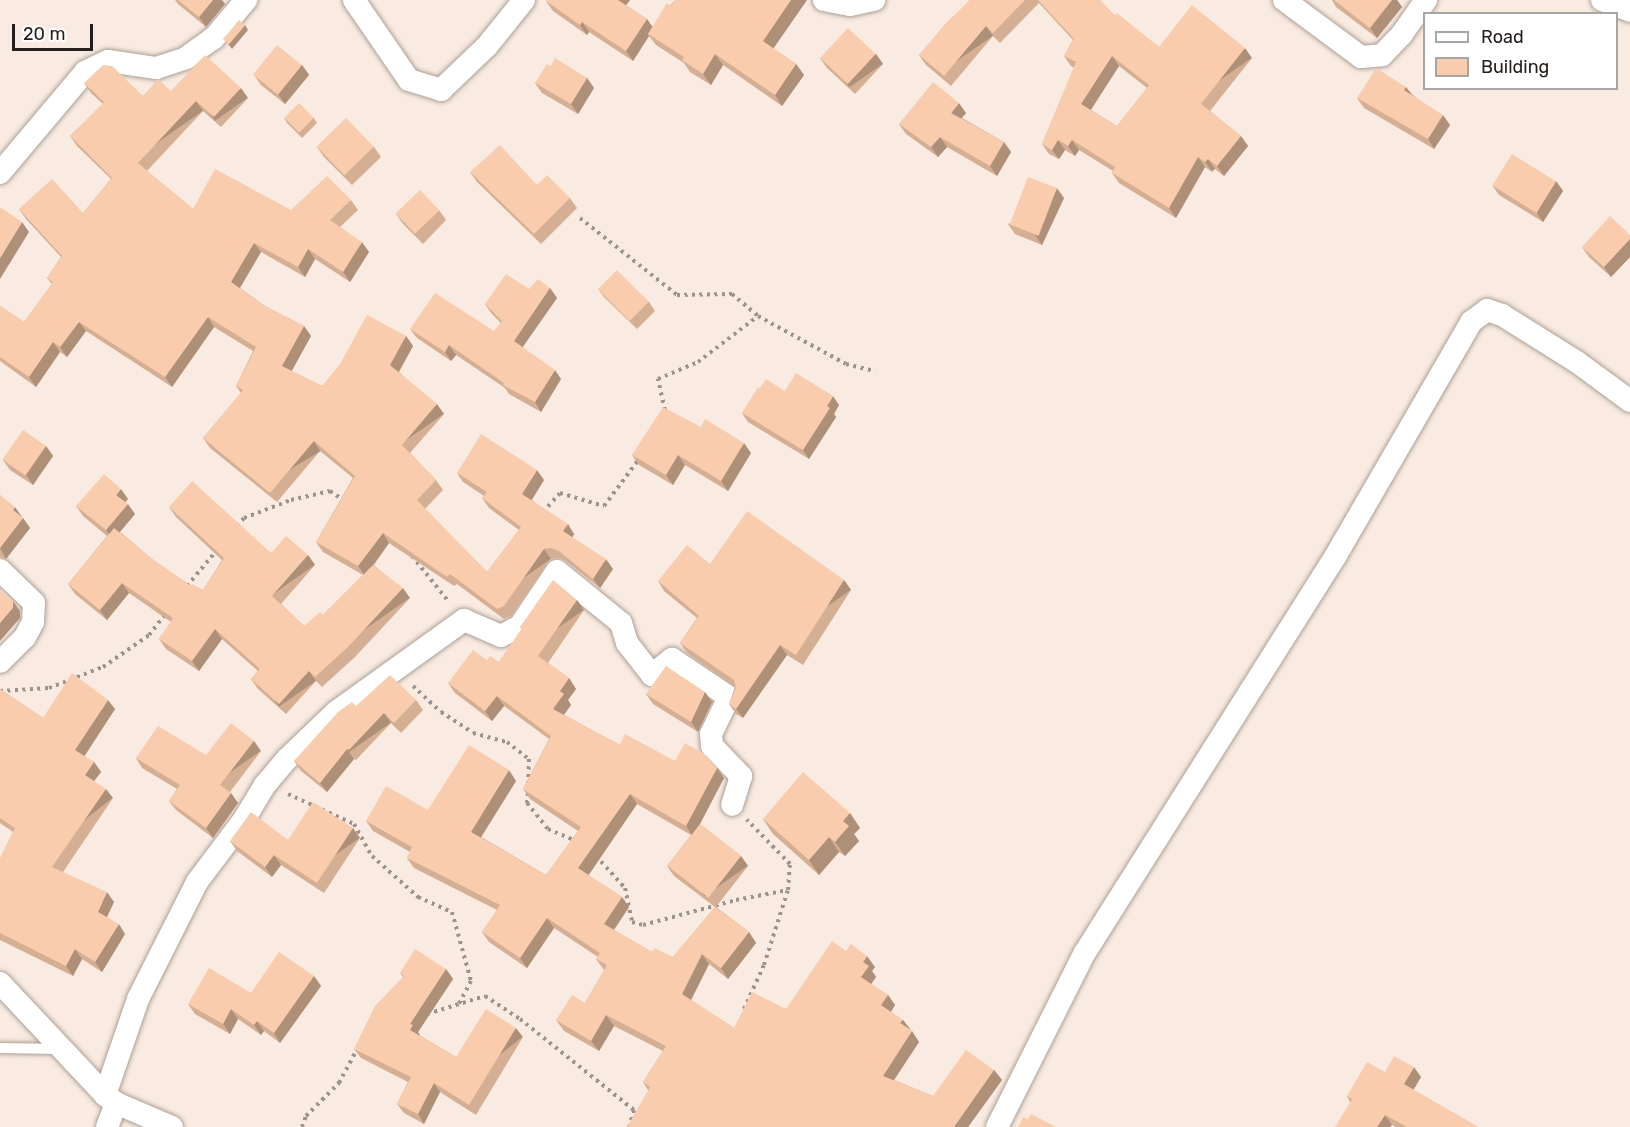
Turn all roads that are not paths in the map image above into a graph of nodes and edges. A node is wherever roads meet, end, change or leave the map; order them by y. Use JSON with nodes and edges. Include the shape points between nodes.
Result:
{"nodes":[{"id":1,"x":246,"y":0,"type":"edge"},
{"id":2,"x":354,"y":0,"type":"edge"},
{"id":3,"x":524,"y":0,"type":"edge"},
{"id":4,"x":824,"y":0,"type":"edge"},
{"id":5,"x":874,"y":0,"type":"edge"},
{"id":6,"x":1284,"y":0,"type":"edge"},
{"id":7,"x":1426,"y":0,"type":"edge"},
{"id":8,"x":1602,"y":0,"type":"edge"},
{"id":9,"x":1630,"y":11,"type":"edge"},
{"id":10,"x":0,"y":173,"type":"edge"},
{"id":11,"x":1630,"y":401,"type":"edge"},
{"id":12,"x":0,"y":570,"type":"edge"},
{"id":13,"x":0,"y":662,"type":"edge"},
{"id":14,"x":732,"y":805,"type":"road end"},
{"id":15,"x":0,"y":982,"type":"edge"},
{"id":16,"x":0,"y":1048,"type":"edge"},
{"id":17,"x":62,"y":1049,"type":"junction"},
{"id":18,"x":111,"y":1099,"type":"junction"},
{"id":19,"x":106,"y":1127,"type":"edge"},
{"id":20,"x":172,"y":1127,"type":"edge"},
{"id":21,"x":997,"y":1127,"type":"edge"}],
"edges":[{"from":1,"to":10,"type":"street","via":[[214,38],[186,58],[156,68],[108,61],[85,72]]},
{"from":2,"to":3,"type":"street","via":[[409,80],[441,90],[487,46]]},
{"from":4,"to":5,"type":"street","via":[[850,5]]},
{"from":6,"to":7,"type":"street","via":[[1361,57],[1383,55]]},
{"from":8,"to":9,"type":"street"},
{"from":11,"to":21,"type":"street","via":[[1502,315],[1487,310],[1472,322],[1335,557],[1084,954]]},
{"from":12,"to":13,"type":"street","via":[[34,603],[33,622],[25,637]]},
{"from":14,"to":18,"type":"street","via":[[741,776],[712,746],[711,734],[729,697],[672,659],[652,675],[627,643],[621,624],[557,571],[520,626],[501,636],[464,620],[336,712],[286,759],[197,882],[138,999]]},
{"from":15,"to":17,"type":"street"},
{"from":16,"to":17,"type":"lane"},
{"from":17,"to":18,"type":"street"},
{"from":18,"to":19,"type":"street"},
{"from":18,"to":20,"type":"street"}]}
